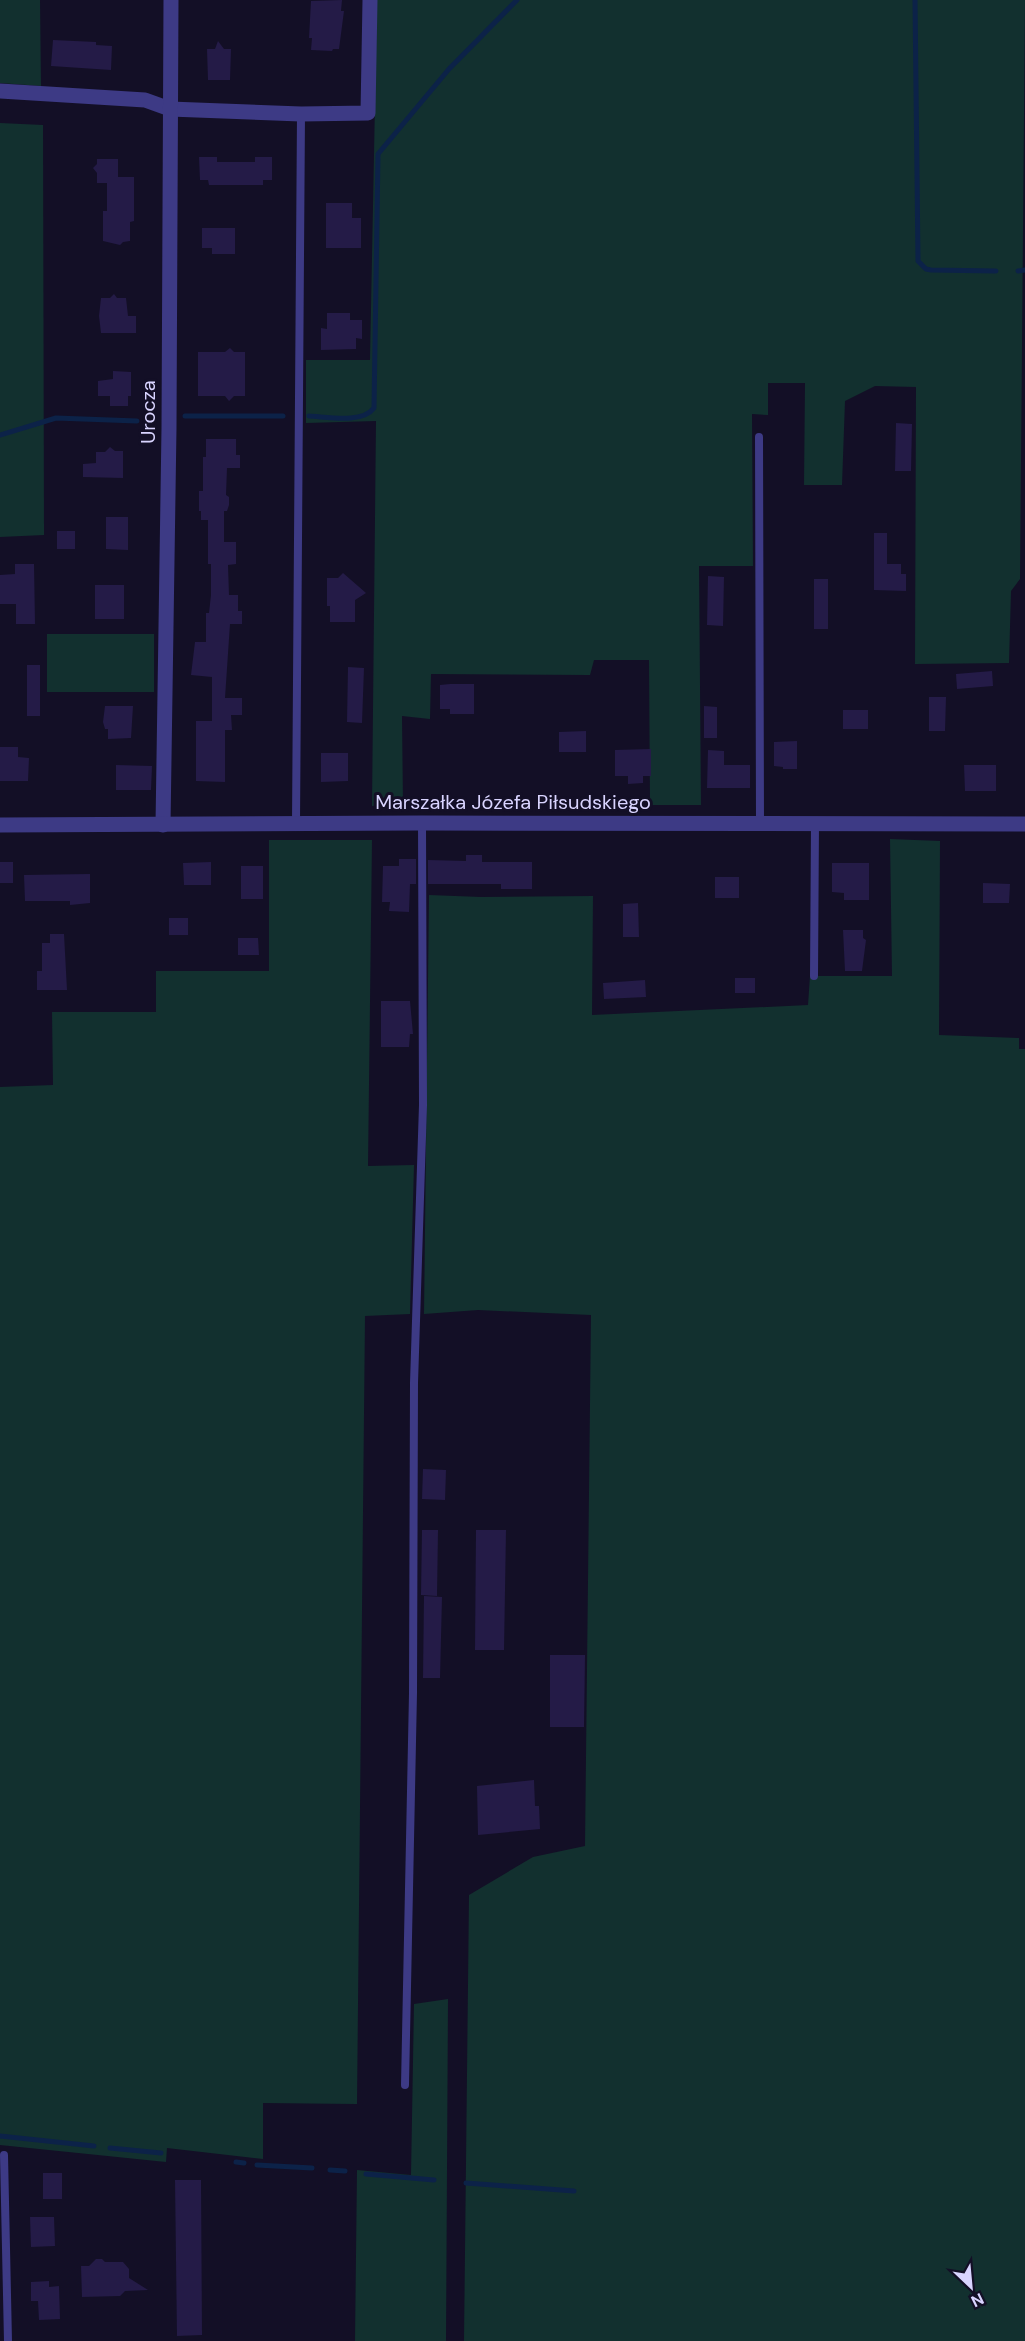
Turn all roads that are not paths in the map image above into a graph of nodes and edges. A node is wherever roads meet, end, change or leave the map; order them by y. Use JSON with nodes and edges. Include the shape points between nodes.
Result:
{"nodes":[{"id":1,"x":171,"y":0,"type":"edge"},
{"id":2,"x":370,"y":0,"type":"edge"},
{"id":3,"x":0,"y":91,"type":"edge"},
{"id":4,"x":170,"y":109,"type":"junction"},
{"id":5,"x":301,"y":114,"type":"junction"},
{"id":6,"x":759,"y":437,"type":"dead end"},
{"id":7,"x":296,"y":823,"type":"junction"},
{"id":8,"x":422,"y":823,"type":"junction"},
{"id":9,"x":760,"y":823,"type":"junction"},
{"id":10,"x":815,"y":823,"type":"junction"},
{"id":11,"x":1025,"y":824,"type":"edge"},
{"id":12,"x":0,"y":825,"type":"edge"},
{"id":13,"x":163,"y":825,"type":"junction"},
{"id":14,"x":814,"y":976,"type":"dead end"},
{"id":15,"x":405,"y":2085,"type":"dead end"},
{"id":16,"x":4,"y":2155,"type":"dead end"},
{"id":17,"x":8,"y":2341,"type":"edge"}],
"edges":[{"from":1,"to":4,"type":"street","name":"Urocza"},
{"from":2,"to":5,"type":"street","via":[[368,113]]},
{"from":3,"to":4,"type":"street","via":[[145,100]]},
{"from":4,"to":5,"type":"street"},
{"from":4,"to":13,"type":"street","name":"Urocza"},
{"from":5,"to":7,"type":"lane"},
{"from":6,"to":9,"type":"lane"},
{"from":7,"to":8,"type":"street","name":"Marszałka Józefa Piłsudskiego"},
{"from":7,"to":13,"type":"street","name":"Marszałka Józefa Piłsudskiego"},
{"from":8,"to":9,"type":"street","name":"Marszałka Józefa Piłsudskiego"},
{"from":8,"to":15,"type":"lane","via":[[423,1105],[414,1383]]},
{"from":9,"to":10,"type":"street","name":"Marszałka Józefa Piłsudskiego"},
{"from":10,"to":11,"type":"street","name":"Marszałka Józefa Piłsudskiego"},
{"from":10,"to":14,"type":"lane"},
{"from":12,"to":13,"type":"street","name":"Marszałka Józefa Piłsudskiego"},
{"from":16,"to":17,"type":"lane"}]}
